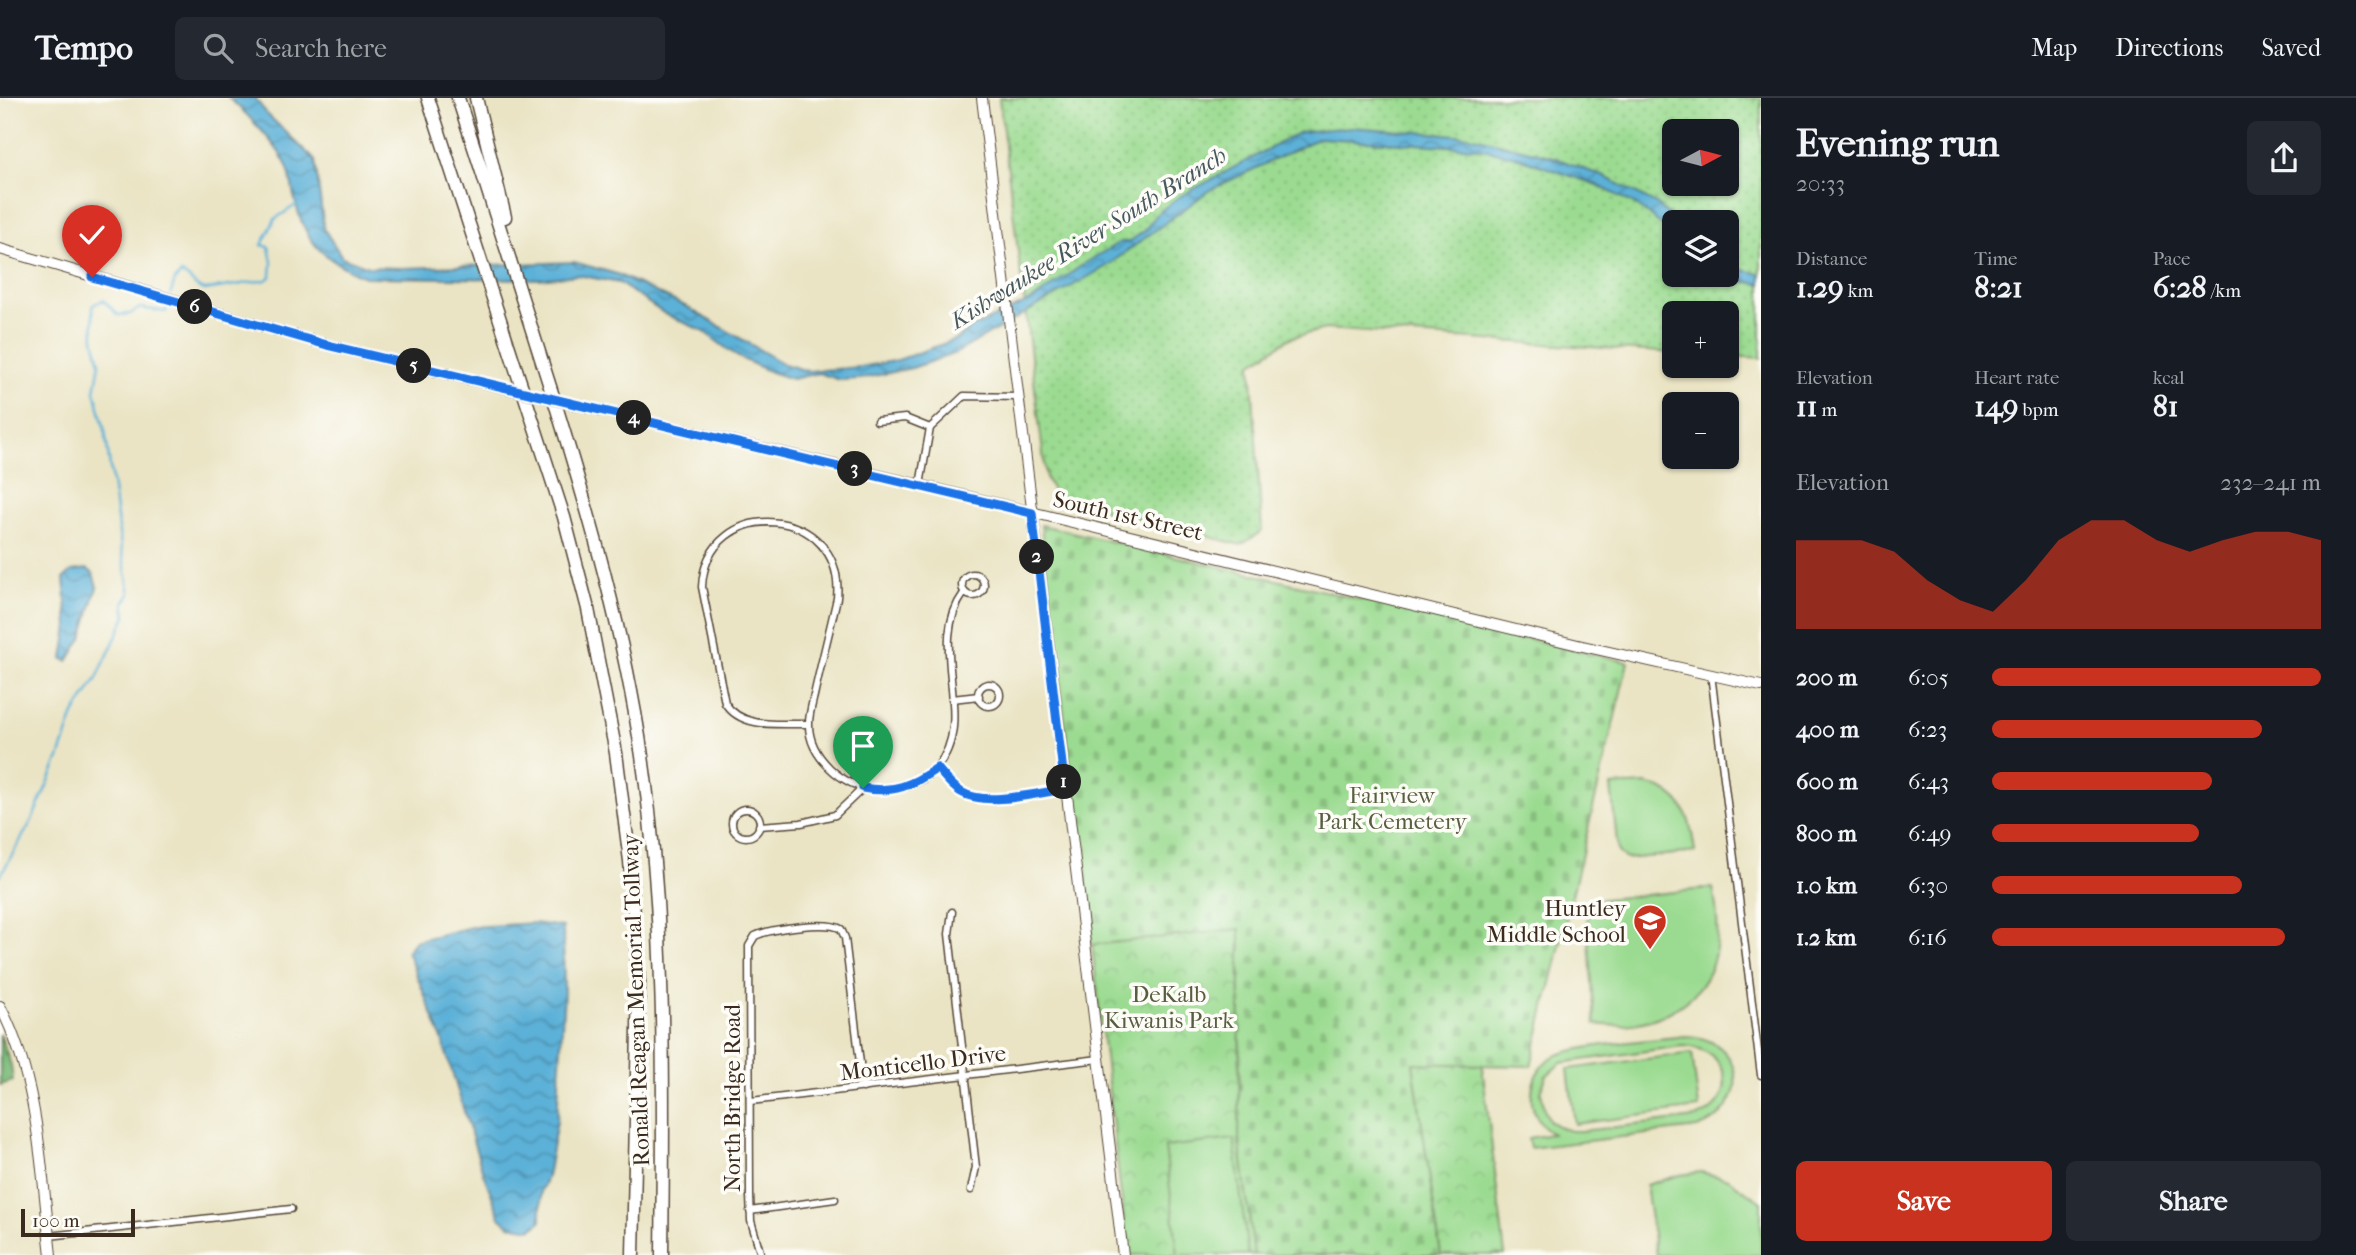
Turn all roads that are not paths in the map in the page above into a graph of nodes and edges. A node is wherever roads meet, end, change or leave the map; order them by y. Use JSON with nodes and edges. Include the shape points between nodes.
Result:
{"nodes":[{"id":1,"x":428,"y":98,"type":"edge"},
{"id":2,"x":458,"y":98,"type":"edge"},
{"id":3,"x":476,"y":98,"type":"edge"},
{"id":4,"x":982,"y":98,"type":"edge"},
{"id":5,"x":508,"y":248,"type":"junction"},
{"id":6,"x":0,"y":249,"type":"edge"},
{"id":7,"x":1018,"y":397,"type":"junction"},
{"id":8,"x":877,"y":421,"type":"dead end"},
{"id":9,"x":930,"y":428,"type":"junction"},
{"id":10,"x":920,"y":485,"type":"junction"},
{"id":11,"x":1032,"y":513,"type":"junction"},
{"id":12,"x":964,"y":593,"type":"dead end"},
{"id":13,"x":1711,"y":674,"type":"junction"},
{"id":14,"x":1761,"y":686,"type":"edge"},
{"id":15,"x":979,"y":696,"type":"dead end"},
{"id":16,"x":952,"y":699,"type":"junction"},
{"id":17,"x":809,"y":724,"type":"junction"},
{"id":18,"x":937,"y":768,"type":"junction"},
{"id":19,"x":863,"y":788,"type":"junction"},
{"id":20,"x":1065,"y":789,"type":"junction"},
{"id":21,"x":759,"y":826,"type":"junction"},
{"id":22,"x":953,"y":912,"type":"dead end"},
{"id":23,"x":0,"y":1006,"type":"edge"},
{"id":24,"x":1759,"y":1043,"type":"edge"},
{"id":25,"x":1099,"y":1059,"type":"junction"},
{"id":26,"x":965,"y":1075,"type":"junction"},
{"id":27,"x":1761,"y":1075,"type":"edge"},
{"id":28,"x":863,"y":1088,"type":"junction"},
{"id":29,"x":751,"y":1101,"type":"junction"},
{"id":30,"x":971,"y":1190,"type":"dead end"},
{"id":31,"x":835,"y":1199,"type":"dead end"},
{"id":32,"x":291,"y":1209,"type":"dead end"},
{"id":33,"x":750,"y":1211,"type":"junction"},
{"id":34,"x":49,"y":1236,"type":"junction"},
{"id":35,"x":51,"y":1255,"type":"edge"},
{"id":36,"x":633,"y":1255,"type":"edge"},
{"id":37,"x":662,"y":1255,"type":"edge"},
{"id":38,"x":761,"y":1255,"type":"edge"},
{"id":39,"x":1123,"y":1255,"type":"edge"}],
"edges":[{"from":1,"to":36,"type":"highway","name":"Ronald Reagan Memorial Tollway","via":[[549,465],[600,662],[630,861],[639,984]]},
{"from":2,"to":5,"type":"highway"},
{"from":3,"to":5,"type":"highway"},
{"from":4,"to":7,"type":"street"},
{"from":5,"to":37,"type":"highway","name":"Ronald Reagan Memorial Tollway","via":[[589,512],[642,753],[655,861],[661,984]]},
{"from":6,"to":10,"type":"street","name":"South 1st Street","bridge":true,"via":[[327,345]]},
{"from":7,"to":9,"type":"street","via":[[964,396]]},
{"from":7,"to":11,"type":"street"},
{"from":8,"to":9,"type":"street","via":[[905,418]]},
{"from":9,"to":10,"type":"street"},
{"from":10,"to":11,"type":"street","name":"South 1st Street"},
{"from":11,"to":13,"type":"street","name":"South 1st Street"},
{"from":11,"to":20,"type":"street"},
{"from":12,"to":16,"type":"street","via":[[955,606],[948,643]]},
{"from":13,"to":14,"type":"street","name":"South 1st Street"},
{"from":13,"to":24,"type":"street"},
{"from":15,"to":16,"type":"street"},
{"from":16,"to":18,"type":"street","via":[[952,735]]},
{"from":17,"to":17,"type":"street","via":[[750,722],[729,710],[719,684],[703,573],[719,543],[749,524],[784,523],[798,528],[824,547],[833,562],[837,598]]},
{"from":17,"to":19,"type":"street","via":[[826,764],[847,782]]},
{"from":18,"to":19,"type":"street","via":[[904,788]]},
{"from":18,"to":20,"type":"street","via":[[960,791],[976,798]]},
{"from":19,"to":21,"type":"street","via":[[835,815],[822,820]]},
{"from":20,"to":25,"type":"street"},
{"from":21,"to":21,"type":"street","via":[[754,834],[741,836],[733,820],[741,810],[749,810],[756,814]]},
{"from":22,"to":26,"type":"street","via":[[949,934]]},
{"from":23,"to":34,"type":"street","via":[[17,1041],[29,1084]]},
{"from":24,"to":27,"type":"street"},
{"from":25,"to":26,"type":"street","name":"Monticello Drive"},
{"from":25,"to":39,"type":"street"},
{"from":26,"to":28,"type":"street","name":"Monticello Drive"},
{"from":26,"to":30,"type":"street","via":[[976,1167]]},
{"from":28,"to":29,"type":"street","name":"Monticello Drive"},
{"from":28,"to":29,"type":"street","name":"North Bridge Road","via":[[845,938],[841,929],[829,925],[804,927],[765,932],[751,940]]},
{"from":29,"to":33,"type":"street","name":"North Bridge Road"},
{"from":31,"to":33,"type":"street"},
{"from":32,"to":34,"type":"street"},
{"from":33,"to":38,"type":"street","name":"North Bridge Road"},
{"from":34,"to":35,"type":"street"}]}
